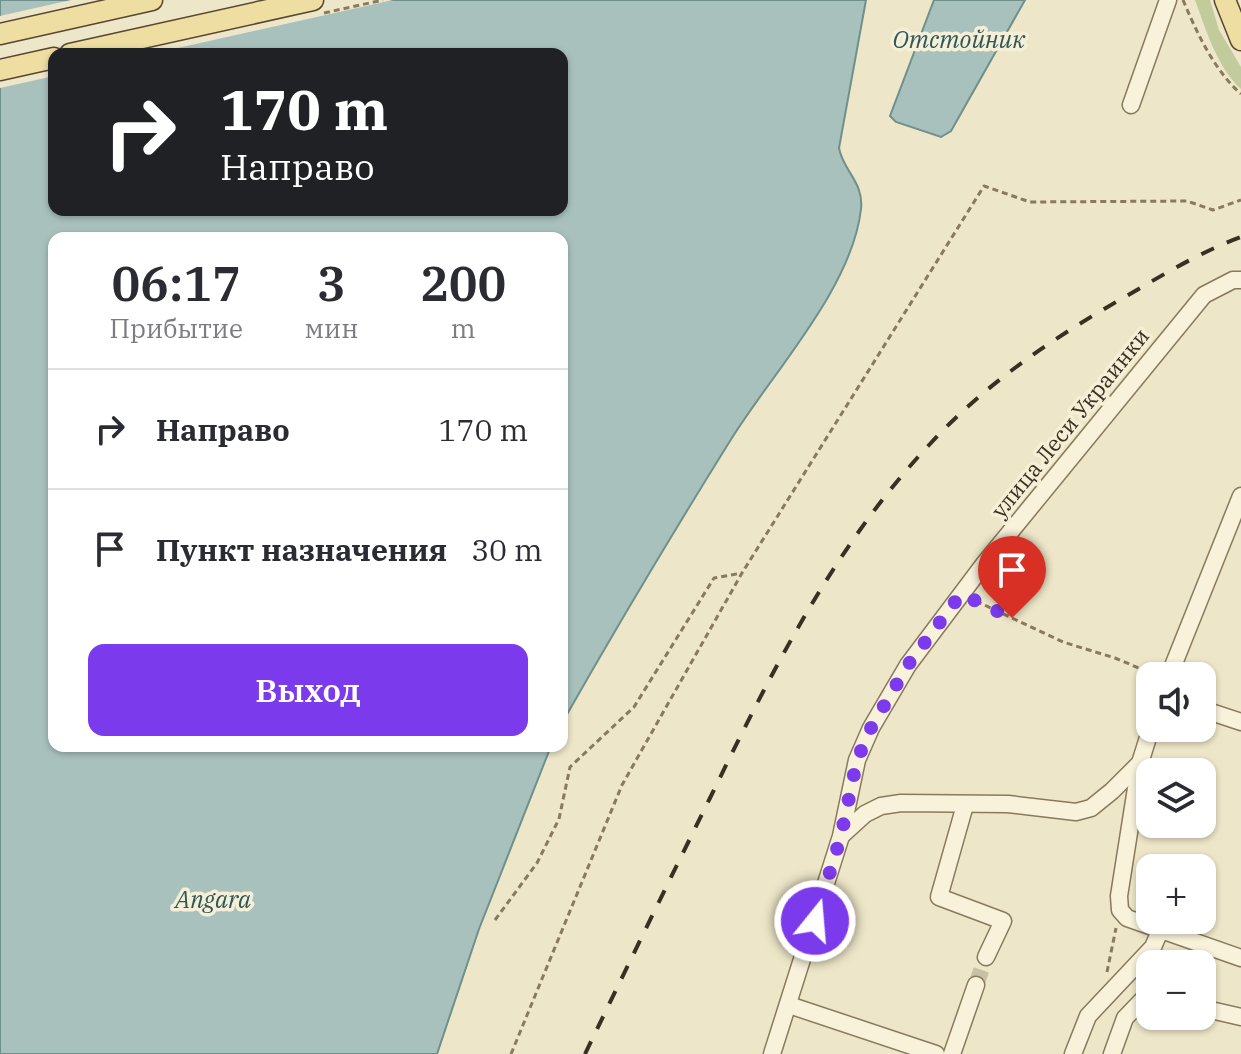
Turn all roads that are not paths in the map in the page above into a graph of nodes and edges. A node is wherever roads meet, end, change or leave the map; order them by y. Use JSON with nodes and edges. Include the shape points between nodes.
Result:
{"nodes":[{"id":1,"x":152,"y":0,"type":"edge"},
{"id":2,"x":313,"y":0,"type":"edge"},
{"id":3,"x":1168,"y":0,"type":"edge"},
{"id":4,"x":1225,"y":0,"type":"edge"},
{"id":5,"x":0,"y":34,"type":"edge"},
{"id":6,"x":1241,"y":40,"type":"edge"},
{"id":7,"x":97,"y":48,"type":"edge"},
{"id":8,"x":48,"y":59,"type":"edge"},
{"id":9,"x":0,"y":70,"type":"edge"},
{"id":10,"x":1131,"y":105,"type":"dead end"},
{"id":11,"x":1241,"y":280,"type":"edge"},
{"id":12,"x":1241,"y":496,"type":"edge"},
{"id":13,"x":1175,"y":662,"type":"edge"},
{"id":14,"x":1216,"y":714,"type":"edge"},
{"id":15,"x":1241,"y":722,"type":"edge"},
{"id":16,"x":1136,"y":767,"type":"edge"},
{"id":17,"x":1136,"y":788,"type":"edge"},
{"id":18,"x":965,"y":805,"type":"junction"},
{"id":19,"x":841,"y":836,"type":"junction"},
{"id":20,"x":1136,"y":922,"type":"edge"},
{"id":21,"x":1159,"y":934,"type":"edge"},
{"id":22,"x":1169,"y":934,"type":"edge"},
{"id":23,"x":1153,"y":947,"type":"junction"},
{"id":24,"x":1154,"y":950,"type":"edge"},
{"id":25,"x":986,"y":957,"type":"tunnel mouth"},
{"id":26,"x":1241,"y":958,"type":"edge"},
{"id":27,"x":976,"y":985,"type":"tunnel mouth"},
{"id":28,"x":789,"y":1005,"type":"junction"},
{"id":29,"x":1136,"y":1007,"type":"edge"},
{"id":30,"x":1216,"y":1011,"type":"edge"},
{"id":31,"x":1241,"y":1017,"type":"edge"},
{"id":32,"x":772,"y":1054,"type":"edge"},
{"id":33,"x":936,"y":1054,"type":"edge"},
{"id":34,"x":952,"y":1054,"type":"edge"},
{"id":35,"x":1073,"y":1054,"type":"edge"},
{"id":36,"x":1112,"y":1054,"type":"edge"}],
"edges":[{"from":1,"to":5,"type":"main road"},
{"from":2,"to":7,"type":"main road"},
{"from":3,"to":10,"type":"street"},
{"from":4,"to":6,"type":"main road"},
{"from":8,"to":9,"type":"main road"},
{"from":11,"to":19,"type":"street","name":"улица Леси Украинки","via":[[1204,295],[908,665],[857,760]]},
{"from":12,"to":13,"type":"street"},
{"from":14,"to":15,"type":"street"},
{"from":16,"to":18,"type":"street","via":[[1091,808],[1076,812]]},
{"from":17,"to":20,"type":"street","via":[[1120,887],[1120,910]]},
{"from":18,"to":19,"type":"street","via":[[923,801],[881,806]]},
{"from":18,"to":25,"type":"street","via":[[939,897],[1003,921]]},
{"from":19,"to":28,"type":"street","name":"улица Леси Украинки"},
{"from":21,"to":23,"type":"street"},
{"from":22,"to":26,"type":"street"},
{"from":23,"to":24,"type":"street"},
{"from":23,"to":35,"type":"street","via":[[1088,1016]]},
{"from":27,"to":34,"type":"street"},
{"from":28,"to":32,"type":"street","name":"улица Леси Украинки"},
{"from":28,"to":33,"type":"street"},
{"from":29,"to":36,"type":"street","via":[[1125,1018]]},
{"from":30,"to":31,"type":"street"}]}
